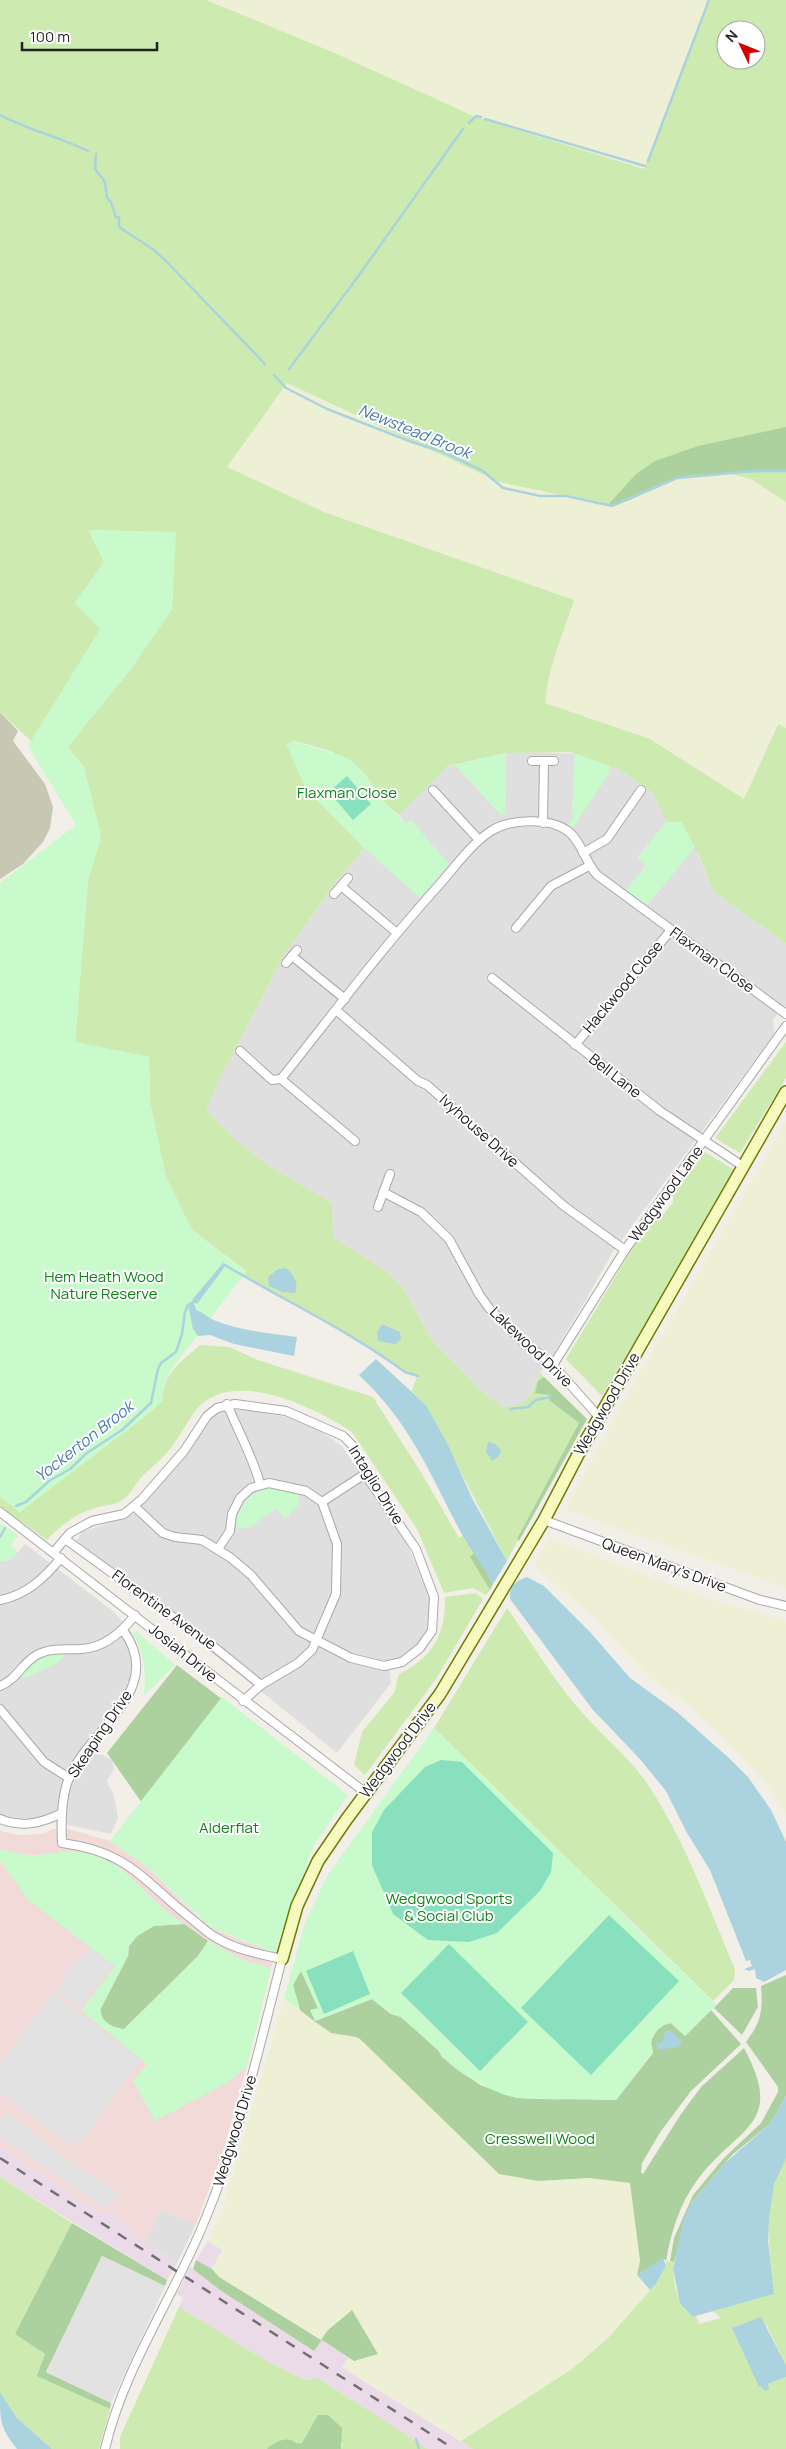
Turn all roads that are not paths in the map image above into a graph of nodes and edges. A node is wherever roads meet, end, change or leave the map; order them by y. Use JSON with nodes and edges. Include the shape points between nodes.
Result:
{"nodes":[{"id":1,"x":532,"y":761,"type":"dead end"},
{"id":2,"x":544,"y":761,"type":"junction"},
{"id":3,"x":554,"y":761,"type":"dead end"},
{"id":4,"x":433,"y":790,"type":"dead end"},
{"id":5,"x":646,"y":800,"type":"dead end"},
{"id":6,"x":543,"y":823,"type":"junction"},
{"id":7,"x":480,"y":840,"type":"junction"},
{"id":8,"x":583,"y":853,"type":"junction"},
{"id":9,"x":589,"y":866,"type":"junction"},
{"id":10,"x":348,"y":878,"type":"dead end"},
{"id":11,"x":341,"y":886,"type":"junction"},
{"id":12,"x":334,"y":894,"type":"dead end"},
{"id":13,"x":516,"y":928,"type":"dead end"},
{"id":14,"x":671,"y":930,"type":"junction"},
{"id":15,"x":397,"y":934,"type":"junction"},
{"id":16,"x":286,"y":963,"type":"dead end"},
{"id":17,"x":492,"y":978,"type":"dead end"},
{"id":18,"x":344,"y":999,"type":"junction"},
{"id":19,"x":336,"y":1010,"type":"junction"},
{"id":20,"x":786,"y":1014,"type":"edge"},
{"id":21,"x":786,"y":1026,"type":"edge"},
{"id":22,"x":575,"y":1045,"type":"junction"},
{"id":23,"x":240,"y":1051,"type":"dead end"},
{"id":24,"x":282,"y":1079,"type":"junction"},
{"id":25,"x":786,"y":1092,"type":"edge"},
{"id":26,"x":355,"y":1141,"type":"dead end"},
{"id":27,"x":704,"y":1141,"type":"junction"},
{"id":28,"x":744,"y":1167,"type":"junction"},
{"id":29,"x":390,"y":1174,"type":"dead end"},
{"id":30,"x":383,"y":1192,"type":"junction"},
{"id":31,"x":378,"y":1207,"type":"dead end"},
{"id":32,"x":625,"y":1250,"type":"junction"},
{"id":33,"x":553,"y":1365,"type":"junction"},
{"id":34,"x":228,"y":1404,"type":"junction"},
{"id":35,"x":599,"y":1417,"type":"junction"},
{"id":36,"x":365,"y":1474,"type":"junction"},
{"id":37,"x":260,"y":1484,"type":"junction"},
{"id":38,"x":322,"y":1502,"type":"junction"},
{"id":39,"x":134,"y":1506,"type":"junction"},
{"id":40,"x":0,"y":1512,"type":"edge"},
{"id":41,"x":544,"y":1520,"type":"junction"},
{"id":42,"x":65,"y":1539,"type":"junction"},
{"id":43,"x":218,"y":1549,"type":"junction"},
{"id":44,"x":54,"y":1552,"type":"junction"},
{"id":45,"x":61,"y":1558,"type":"junction"},
{"id":46,"x":0,"y":1600,"type":"edge"},
{"id":47,"x":786,"y":1606,"type":"edge"},
{"id":48,"x":135,"y":1615,"type":"junction"},
{"id":49,"x":123,"y":1630,"type":"junction"},
{"id":50,"x":316,"y":1641,"type":"junction"},
{"id":51,"x":261,"y":1685,"type":"junction"},
{"id":52,"x":0,"y":1686,"type":"edge"},
{"id":53,"x":243,"y":1701,"type":"junction"},
{"id":54,"x":0,"y":1709,"type":"edge"},
{"id":55,"x":69,"y":1778,"type":"junction"},
{"id":56,"x":366,"y":1793,"type":"junction"},
{"id":57,"x":62,"y":1813,"type":"junction"},
{"id":58,"x":0,"y":1819,"type":"edge"},
{"id":59,"x":282,"y":1959,"type":"junction"},
{"id":60,"x":105,"y":2449,"type":"edge"}],
"edges":[{"from":1,"to":2,"type":"street"},
{"from":2,"to":3,"type":"street"},
{"from":2,"to":6,"type":"street"},
{"from":4,"to":7,"type":"street"},
{"from":5,"to":8,"type":"street","via":[[640,792],[607,839]]},
{"from":6,"to":7,"type":"street","name":"Flaxman Close","via":[[505,824]]},
{"from":6,"to":8,"type":"street","name":"Flaxman Close","via":[[567,831]]},
{"from":7,"to":15,"type":"street","name":"Flaxman Close"},
{"from":8,"to":9,"type":"street","name":"Flaxman Close"},
{"from":9,"to":13,"type":"street","via":[[551,886]]},
{"from":9,"to":14,"type":"street","name":"Flaxman Close"},
{"from":10,"to":11,"type":"street"},
{"from":11,"to":12,"type":"street"},
{"from":11,"to":15,"type":"street"},
{"from":14,"to":20,"type":"street","name":"Flaxman Close"},
{"from":14,"to":22,"type":"street","name":"Hackwood Close"},
{"from":15,"to":18,"type":"street","name":"Flaxman Close"},
{"from":16,"to":18,"type":"street","via":[[294,953]]},
{"from":17,"to":22,"type":"street","name":"Bell Lane"},
{"from":18,"to":19,"type":"street","name":"Flaxman Close"},
{"from":19,"to":24,"type":"street","name":"Flaxman Close"},
{"from":19,"to":32,"type":"street","name":"Ivyhouse Drive","via":[[564,1206]]},
{"from":21,"to":27,"type":"street","name":"Wedgwood Lane"},
{"from":22,"to":27,"type":"street","name":"Bell Lane"},
{"from":23,"to":24,"type":"street","via":[[272,1080]]},
{"from":24,"to":26,"type":"street"},
{"from":25,"to":28,"type":"street","name":"Wedgwood Drive"},
{"from":27,"to":28,"type":"street","name":"Bell Lane"},
{"from":27,"to":32,"type":"street","name":"Wedgwood Lane"},
{"from":28,"to":35,"type":"street","name":"Wedgwood Drive"},
{"from":29,"to":30,"type":"street"},
{"from":30,"to":31,"type":"street"},
{"from":30,"to":33,"type":"street","name":"Lakewood Drive","via":[[422,1212],[449,1239],[490,1308]]},
{"from":32,"to":33,"type":"street","name":"Wedgwood Lane"},
{"from":33,"to":35,"type":"street","name":"Lakewood Drive"},
{"from":34,"to":36,"type":"street","name":"Intaglio Drive","via":[[286,1411],[343,1436],[353,1446]]},
{"from":34,"to":37,"type":"street"},
{"from":34,"to":39,"type":"street","via":[[207,1416],[184,1451]]},
{"from":35,"to":41,"type":"street","name":"Wedgwood Drive"},
{"from":36,"to":38,"type":"street"},
{"from":36,"to":50,"type":"street","name":"Intaglio Drive","via":[[416,1550],[434,1597],[432,1631],[410,1657],[384,1666],[351,1658]]},
{"from":37,"to":38,"type":"street","via":[[278,1483],[303,1490]]},
{"from":37,"to":43,"type":"street","via":[[240,1499],[232,1514],[230,1531]]},
{"from":38,"to":50,"type":"street","via":[[337,1544],[338,1564],[336,1594]]},
{"from":39,"to":42,"type":"street","via":[[124,1514],[92,1521]]},
{"from":39,"to":43,"type":"street","name":"Intaglio Drive","via":[[163,1533],[202,1540]]},
{"from":40,"to":44,"type":"street","name":"Josiah Drive"},
{"from":41,"to":47,"type":"street","name":"Queen Mary's Drive","via":[[760,1600]]},
{"from":41,"to":56,"type":"street","name":"Wedgwood Drive","via":[[440,1694]]},
{"from":42,"to":44,"type":"street"},
{"from":42,"to":51,"type":"street","name":"Florentine Avenue"},
{"from":43,"to":50,"type":"street","name":"Intaglio Drive","via":[[251,1575],[299,1631]]},
{"from":44,"to":45,"type":"street","name":"Josiah Drive"},
{"from":45,"to":46,"type":"street","via":[[35,1584]]},
{"from":45,"to":48,"type":"street","name":"Josiah Drive"},
{"from":48,"to":49,"type":"street"},
{"from":48,"to":53,"type":"street","name":"Josiah Drive"},
{"from":49,"to":52,"type":"street","via":[[111,1639],[83,1650],[46,1651],[36,1655],[15,1677]]},
{"from":49,"to":55,"type":"street","name":"Skeaping Drive","via":[[132,1642],[138,1664],[134,1684]]},
{"from":50,"to":51,"type":"street","via":[[312,1650],[298,1663]]},
{"from":51,"to":53,"type":"street"},
{"from":53,"to":56,"type":"street","name":"Josiah Drive"},
{"from":54,"to":55,"type":"street","via":[[44,1762]]},
{"from":55,"to":57,"type":"street","name":"Skeaping Drive"},
{"from":56,"to":59,"type":"street","name":"Wedgwood Drive","via":[[318,1861],[297,1906]]},
{"from":57,"to":58,"type":"street","via":[[29,1824]]},
{"from":57,"to":59,"type":"street","name":"Skeaping Drive","via":[[62,1843],[113,1855],[140,1873],[215,1938]]},
{"from":59,"to":60,"type":"street","name":"Wedgwood Drive","via":[[230,2153],[199,2235],[126,2388]]}]}
